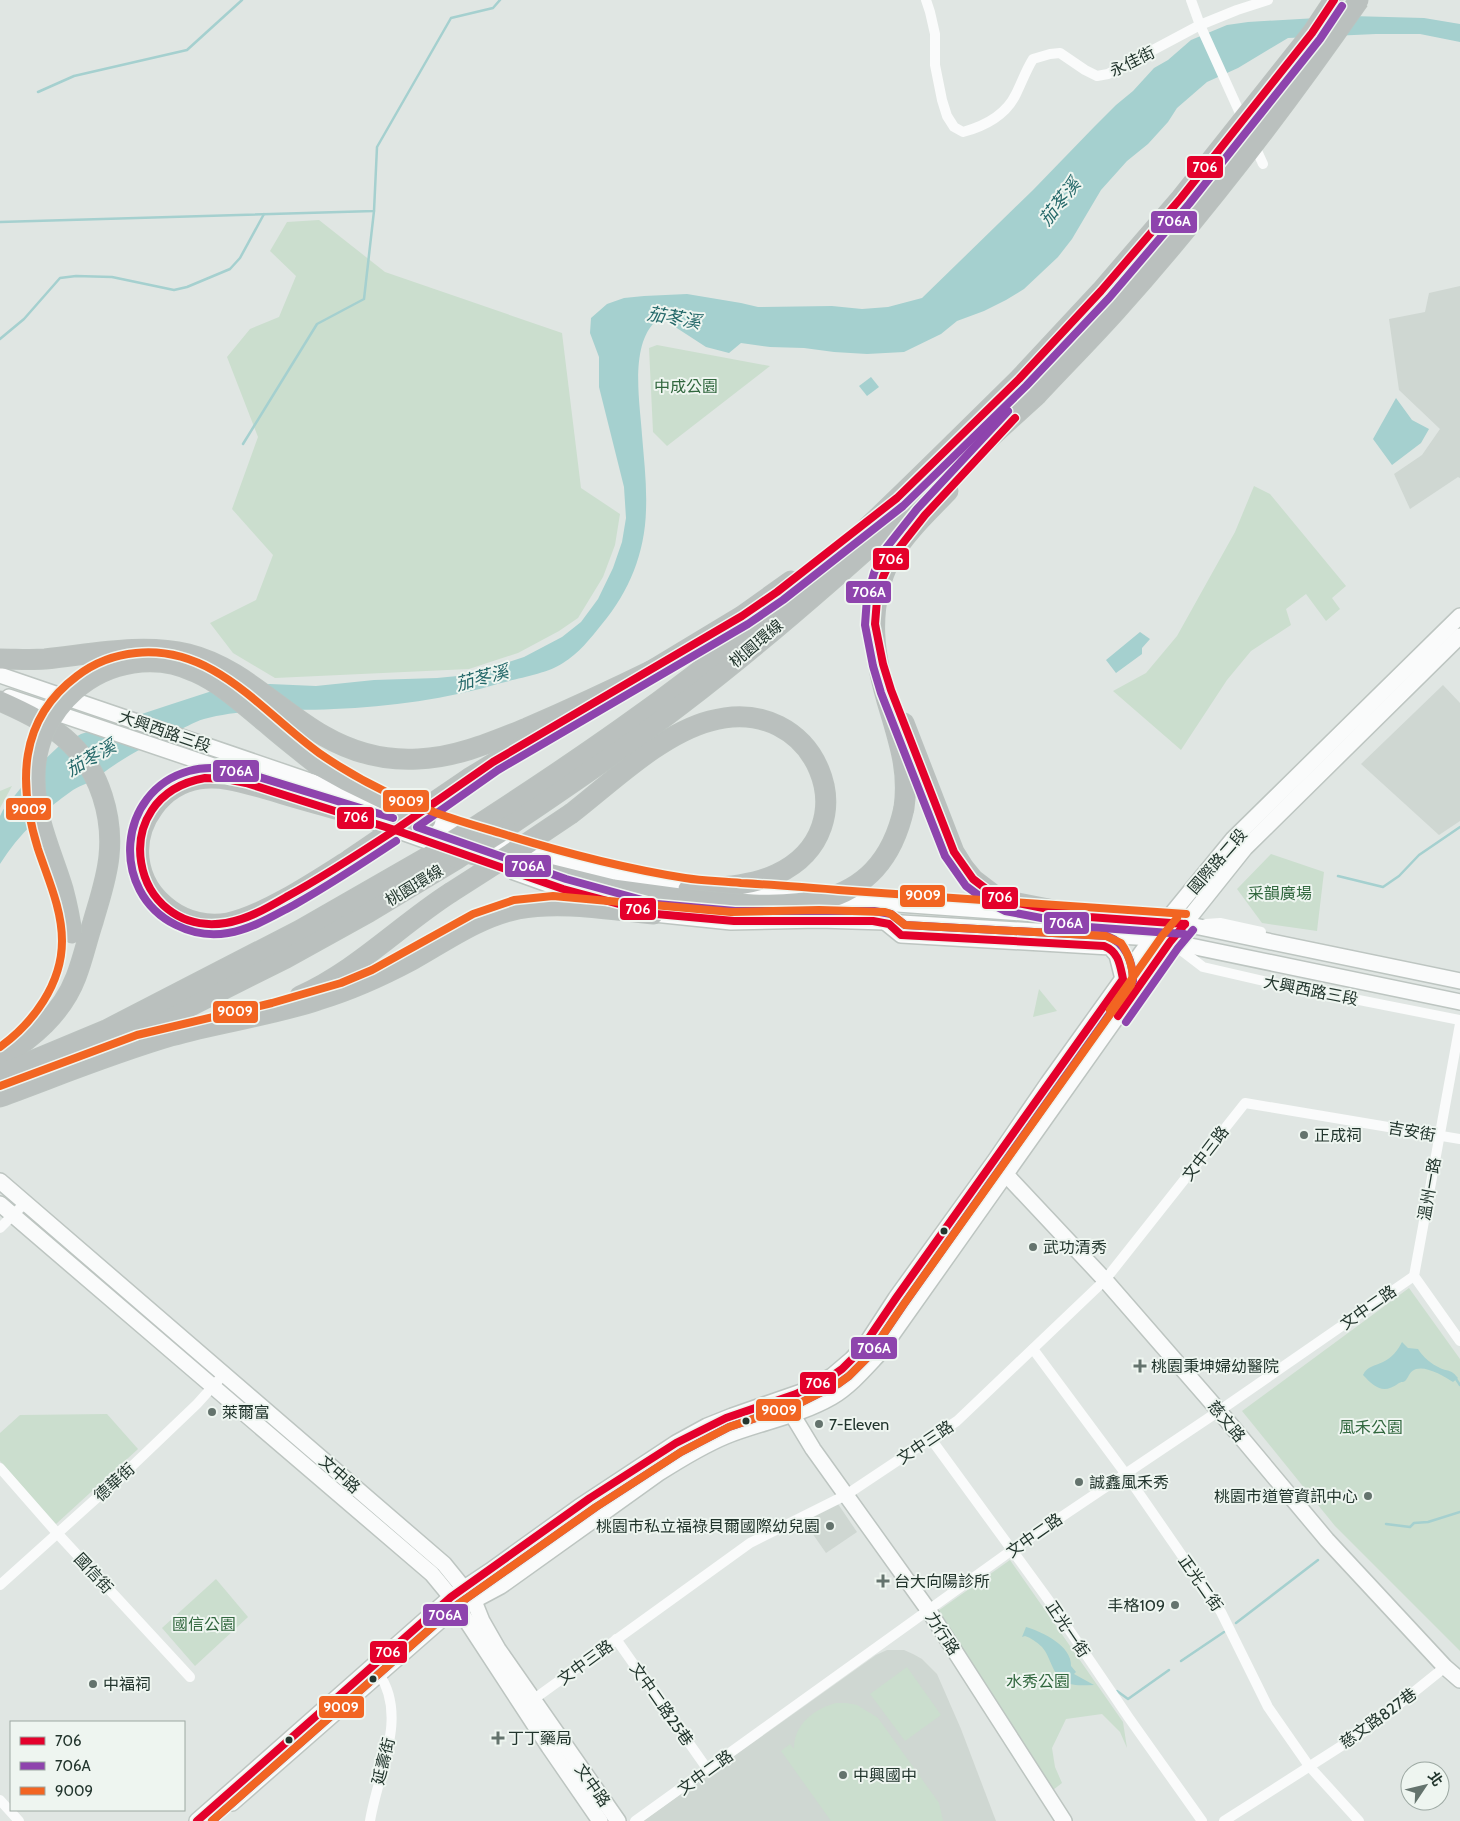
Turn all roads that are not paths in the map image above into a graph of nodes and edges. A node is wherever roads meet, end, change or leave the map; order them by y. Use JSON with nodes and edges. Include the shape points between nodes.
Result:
{"nodes":[{"id":1,"x":926,"y":0,"type":"edge"},
{"id":2,"x":1191,"y":0,"type":"edge"},
{"id":3,"x":1268,"y":0,"type":"edge"},
{"id":4,"x":1334,"y":0,"type":"edge"},
{"id":5,"x":1358,"y":0,"type":"edge"},
{"id":6,"x":1200,"y":25,"type":"junction"},
{"id":7,"x":1263,"y":164,"type":"dead end"},
{"id":8,"x":971,"y":461,"type":"junction"},
{"id":9,"x":897,"y":498,"type":"junction"},
{"id":10,"x":1460,"y":616,"type":"edge"},
{"id":11,"x":875,"y":624,"type":"junction"},
{"id":12,"x":1460,"y":636,"type":"edge"},
{"id":13,"x":0,"y":659,"type":"edge"},
{"id":14,"x":657,"y":668,"type":"junction"},
{"id":15,"x":0,"y":675,"type":"edge"},
{"id":16,"x":0,"y":694,"type":"edge"},
{"id":17,"x":0,"y":701,"type":"edge"},
{"id":18,"x":1359,"y":725,"type":"junction"},
{"id":19,"x":336,"y":809,"type":"junction"},
{"id":20,"x":426,"y":820,"type":"junction"},
{"id":21,"x":448,"y":853,"type":"junction"},
{"id":22,"x":688,"y":894,"type":"junction"},
{"id":23,"x":654,"y":914,"type":"junction"},
{"id":24,"x":1089,"y":917,"type":"junction"},
{"id":25,"x":886,"y":922,"type":"junction"},
{"id":26,"x":1165,"y":923,"type":"junction"},
{"id":27,"x":1185,"y":924,"type":"junction"},
{"id":28,"x":1152,"y":938,"type":"junction"},
{"id":29,"x":1170,"y":942,"type":"junction"},
{"id":30,"x":1460,"y":975,"type":"edge"},
{"id":31,"x":1123,"y":979,"type":"junction"},
{"id":32,"x":1460,"y":981,"type":"edge"},
{"id":33,"x":1460,"y":1002,"type":"edge"},
{"id":34,"x":1460,"y":1020,"type":"edge"},
{"id":35,"x":1460,"y":1024,"type":"edge"},
{"id":36,"x":214,"y":1026,"type":"junction"},
{"id":37,"x":27,"y":1040,"type":"junction"},
{"id":38,"x":0,"y":1059,"type":"edge"},
{"id":39,"x":0,"y":1074,"type":"edge"},
{"id":40,"x":0,"y":1097,"type":"edge"},
{"id":41,"x":1244,"y":1103,"type":"joint"},
{"id":42,"x":1439,"y":1135,"type":"junction"},
{"id":43,"x":1460,"y":1140,"type":"edge"},
{"id":44,"x":994,"y":1162,"type":"junction"},
{"id":45,"x":1006,"y":1173,"type":"junction"},
{"id":46,"x":0,"y":1181,"type":"edge"},
{"id":47,"x":25,"y":1202,"type":"junction"},
{"id":48,"x":0,"y":1204,"type":"edge"},
{"id":49,"x":14,"y":1216,"type":"junction"},
{"id":50,"x":0,"y":1228,"type":"edge"},
{"id":51,"x":1414,"y":1276,"type":"junction"},
{"id":52,"x":1105,"y":1280,"type":"junction"},
{"id":53,"x":1460,"y":1341,"type":"edge"},
{"id":54,"x":1033,"y":1349,"type":"junction"},
{"id":55,"x":224,"y":1374,"type":"junction"},
{"id":56,"x":213,"y":1387,"type":"junction"},
{"id":57,"x":783,"y":1398,"type":"junction"},
{"id":58,"x":1219,"y":1411,"type":"junction"},
{"id":59,"x":791,"y":1414,"type":"junction"},
{"id":60,"x":931,"y":1439,"type":"junction"},
{"id":61,"x":0,"y":1468,"type":"edge"},
{"id":62,"x":1125,"y":1473,"type":"junction"},
{"id":63,"x":846,"y":1495,"type":"junction"},
{"id":64,"x":57,"y":1533,"type":"junction"},
{"id":65,"x":1012,"y":1550,"type":"junction"},
{"id":66,"x":0,"y":1586,"type":"edge"},
{"id":67,"x":465,"y":1587,"type":"junction"},
{"id":68,"x":474,"y":1601,"type":"junction"},
{"id":69,"x":454,"y":1603,"type":"junction"},
{"id":70,"x":929,"y":1611,"type":"junction"},
{"id":71,"x":616,"y":1639,"type":"junction"},
{"id":72,"x":1445,"y":1667,"type":"junction"},
{"id":73,"x":379,"y":1674,"type":"junction"},
{"id":74,"x":190,"y":1677,"type":"dead end"},
{"id":75,"x":1460,"y":1680,"type":"edge"},
{"id":76,"x":534,"y":1699,"type":"junction"},
{"id":77,"x":1309,"y":1766,"type":"junction"},
{"id":78,"x":708,"y":1770,"type":"junction"},
{"id":79,"x":0,"y":1800,"type":"edge"},
{"id":80,"x":19,"y":1821,"type":"edge"},
{"id":81,"x":198,"y":1821,"type":"edge"},
{"id":82,"x":213,"y":1821,"type":"edge"},
{"id":83,"x":370,"y":1821,"type":"edge"},
{"id":84,"x":600,"y":1821,"type":"edge"},
{"id":85,"x":618,"y":1821,"type":"edge"},
{"id":86,"x":635,"y":1821,"type":"edge"},
{"id":87,"x":1064,"y":1821,"type":"edge"},
{"id":88,"x":1202,"y":1821,"type":"edge"},
{"id":89,"x":1224,"y":1821,"type":"edge"},
{"id":90,"x":1359,"y":1821,"type":"edge"}],
"edges":[{"from":1,"to":6,"type":"street","name":"永佳街","via":[[935,34],[935,65],[942,100],[954,127],[963,132],[988,122],[1009,106],[1033,58],[1060,53],[1097,76],[1108,74]]},
{"from":2,"to":6,"type":"street"},
{"from":3,"to":6,"type":"street","name":"永佳街"},
{"from":4,"to":9,"type":"highway","name":"桃園環線","bridge":true,"via":[[1312,33],[1181,198],[1101,291],[1020,379]]},
{"from":5,"to":8,"type":"highway","name":"桃園環線","bridge":true,"via":[[1195,218],[1117,310]]},
{"from":6,"to":7,"type":"street"},
{"from":8,"to":11,"type":"highway","via":[[892,557],[877,600]]},
{"from":8,"to":21,"type":"highway","name":"桃園環線","bridge":true,"via":[[682,704],[506,828]]},
{"from":9,"to":14,"type":"highway","via":[[777,592]]},
{"from":9,"to":21,"type":"highway","name":"桃園環線","bridge":true,"via":[[819,572],[671,693],[484,821]]},
{"from":10,"to":18,"type":"street","name":"國際路二段"},
{"from":11,"to":22,"type":"highway","bridge":true,"via":[[876,661],[905,769],[906,786],[895,841],[878,866],[857,884],[837,895],[805,904],[743,905]]},
{"from":11,"to":24,"type":"highway","via":[[882,664],[891,690],[947,835],[964,868],[983,887],[1008,901]]},
{"from":12,"to":18,"type":"street","name":"國際路二段"},
{"from":13,"to":14,"type":"highway","via":[[43,659],[140,649],[175,651],[233,673],[338,744],[381,757],[418,759],[461,752],[515,732]]},
{"from":14,"to":19,"type":"highway","bridge":true,"via":[[510,753],[326,875],[258,912],[227,923],[199,923],[167,908],[148,887],[139,860],[144,826],[156,804],[184,783],[197,779],[240,782]]},
{"from":15,"to":20,"type":"street","name":"大興西路三段"},
{"from":16,"to":19,"type":"street","name":"大興西路三段"},
{"from":17,"to":37,"type":"highway","via":[[30,715],[72,744],[92,772],[103,796],[108,822],[109,856],[76,976],[56,1013]]},
{"from":18,"to":26,"type":"street","name":"國際路二段","via":[[1233,839]]},
{"from":18,"to":27,"type":"street","name":"國際路二段","via":[[1245,848]]},
{"from":19,"to":21,"type":"street","name":"大興西路三段"},
{"from":20,"to":22,"type":"street","name":"大興西路三段","via":[[577,867]]},
{"from":20,"to":37,"type":"highway","bridge":true,"via":[[319,766],[231,694],[194,671],[161,663],[128,663],[98,674],[61,704],[49,721],[35,765],[36,803],[67,903],[72,934],[70,960],[62,987],[42,1022]]},
{"from":21,"to":22,"type":"highway","via":[[612,889]]},
{"from":21,"to":23,"type":"street","name":"大興西路三段","via":[[567,891]]},
{"from":21,"to":39,"type":"highway","name":"桃園環線","via":[[106,1030]]},
{"from":21,"to":40,"type":"highway","name":"桃園環線","via":[[369,912],[286,958]]},
{"from":22,"to":24,"type":"street","name":"大興西路三段"},
{"from":22,"to":36,"type":"highway","bridge":true,"via":[[755,882],[776,874],[805,854],[816,838],[824,820],[824,783],[811,753],[791,732],[759,718],[743,717],[694,726],[651,751],[572,812],[426,909],[336,978],[297,997]]},
{"from":23,"to":25,"type":"street","name":"大興西路三段","via":[[731,922]]},
{"from":23,"to":36,"type":"highway","via":[[553,906],[516,910],[478,923],[376,979],[344,992],[275,1013]]},
{"from":24,"to":26,"type":"street","name":"大興西路三段"},
{"from":25,"to":28,"type":"street","name":"大興西路三段"},
{"from":25,"to":31,"type":"street","via":[[901,935],[1110,947],[1117,955]]},
{"from":26,"to":27,"type":"street","name":"大興西路三段"},
{"from":26,"to":28,"type":"street","name":"國際路二段"},
{"from":27,"to":29,"type":"street","name":"國際路二段"},
{"from":27,"to":30,"type":"street","name":"大興西路三段","via":[[1220,923]]},
{"from":27,"to":32,"type":"street","name":"大興西路三段"},
{"from":28,"to":29,"type":"street","name":"大興西路三段"},
{"from":28,"to":31,"type":"street","name":"國際路二段"},
{"from":29,"to":33,"type":"street","name":"大興西路三段"},
{"from":29,"to":34,"type":"street","name":"大興西路三段","via":[[1203,967]]},
{"from":29,"to":45,"type":"street","name":"國際路二段"},
{"from":31,"to":44,"type":"street","name":"國際路二段"},
{"from":35,"to":42,"type":"street","name":"溫州一路"},
{"from":36,"to":40,"type":"highway","via":[[140,1046]]},
{"from":37,"to":38,"type":"highway"},
{"from":41,"to":42,"type":"street","name":"吉安街"},
{"from":41,"to":52,"type":"street","name":"文中三路"},
{"from":42,"to":43,"type":"street","name":"吉安街"},
{"from":42,"to":51,"type":"street","name":"溫州一路"},
{"from":44,"to":45,"type":"street","name":"慈文路"},
{"from":44,"to":57,"type":"street","name":"國際路二段","via":[[866,1344],[832,1376]]},
{"from":45,"to":52,"type":"street","name":"慈文路"},
{"from":45,"to":59,"type":"street","name":"國際路二段","via":[[877,1356],[832,1397]]},
{"from":46,"to":47,"type":"street","name":"文中路"},
{"from":47,"to":49,"type":"street"},
{"from":47,"to":55,"type":"street","name":"文中路"},
{"from":48,"to":49,"type":"street","name":"文中路"},
{"from":49,"to":50,"type":"street"},
{"from":49,"to":56,"type":"street","name":"文中路"},
{"from":51,"to":53,"type":"street"},
{"from":51,"to":58,"type":"street","name":"文中二路"},
{"from":52,"to":54,"type":"street","name":"文中三路"},
{"from":52,"to":58,"type":"street","name":"慈文路"},
{"from":54,"to":60,"type":"street","name":"文中三路","via":[[957,1421]]},
{"from":54,"to":62,"type":"street","name":"正光二街"},
{"from":55,"to":56,"type":"street","name":"德華街"},
{"from":55,"to":67,"type":"street","name":"文中路","via":[[444,1564]]},
{"from":56,"to":64,"type":"street","name":"德華街"},
{"from":56,"to":69,"type":"street","name":"文中路","via":[[432,1574]]},
{"from":57,"to":59,"type":"street","name":"力行路"},
{"from":57,"to":67,"type":"street","name":"國際路二段","via":[[707,1426],[676,1443],[579,1506]]},
{"from":58,"to":62,"type":"street","name":"文中二路"},
{"from":58,"to":72,"type":"street","name":"慈文路","via":[[1326,1540]]},
{"from":59,"to":63,"type":"street","name":"力行路"},
{"from":59,"to":68,"type":"street","name":"國際路二段","via":[[706,1444],[501,1586]]},
{"from":60,"to":63,"type":"street","name":"文中三路"},
{"from":60,"to":65,"type":"street","name":"正光一街"},
{"from":61,"to":64,"type":"street","name":"國信街"},
{"from":62,"to":65,"type":"street","name":"文中二路"},
{"from":62,"to":77,"type":"street","name":"正光二街","via":[[1221,1612],[1268,1707]]},
{"from":63,"to":70,"type":"street","name":"力行路"},
{"from":63,"to":71,"type":"street","name":"文中三路","via":[[750,1543]]},
{"from":64,"to":66,"type":"street","name":"德華街"},
{"from":64,"to":74,"type":"street","name":"國信街"},
{"from":65,"to":70,"type":"street","name":"文中二路"},
{"from":65,"to":88,"type":"street","name":"正光一街"},
{"from":67,"to":68,"type":"street","name":"文中路"},
{"from":67,"to":69,"type":"street","name":"國際路二段"},
{"from":68,"to":69,"type":"street","name":"國際路二段"},
{"from":68,"to":76,"type":"street","name":"文中路","via":[[498,1649]]},
{"from":69,"to":73,"type":"street","name":"國際路二段","via":[[442,1619]]},
{"from":69,"to":81,"type":"street","name":"國際路二段"},
{"from":69,"to":84,"type":"street","name":"文中路"},
{"from":70,"to":78,"type":"street","name":"文中二路"},
{"from":70,"to":87,"type":"street","name":"力行路"},
{"from":71,"to":76,"type":"street","name":"文中三路"},
{"from":71,"to":78,"type":"street","name":"文中二路25巷"},
{"from":72,"to":75,"type":"street","name":"慈文路"},
{"from":72,"to":77,"type":"street","name":"慈文路827巷","via":[[1368,1728]]},
{"from":73,"to":82,"type":"street","name":"國際路二段"},
{"from":73,"to":83,"type":"street","name":"延壽街","via":[[386,1684],[391,1737]]},
{"from":76,"to":85,"type":"street","name":"文中路"},
{"from":77,"to":89,"type":"street","name":"慈文路827巷"},
{"from":77,"to":90,"type":"street","name":"正光二街"},
{"from":78,"to":86,"type":"street","name":"文中二路"},
{"from":79,"to":80,"type":"street"}]}
